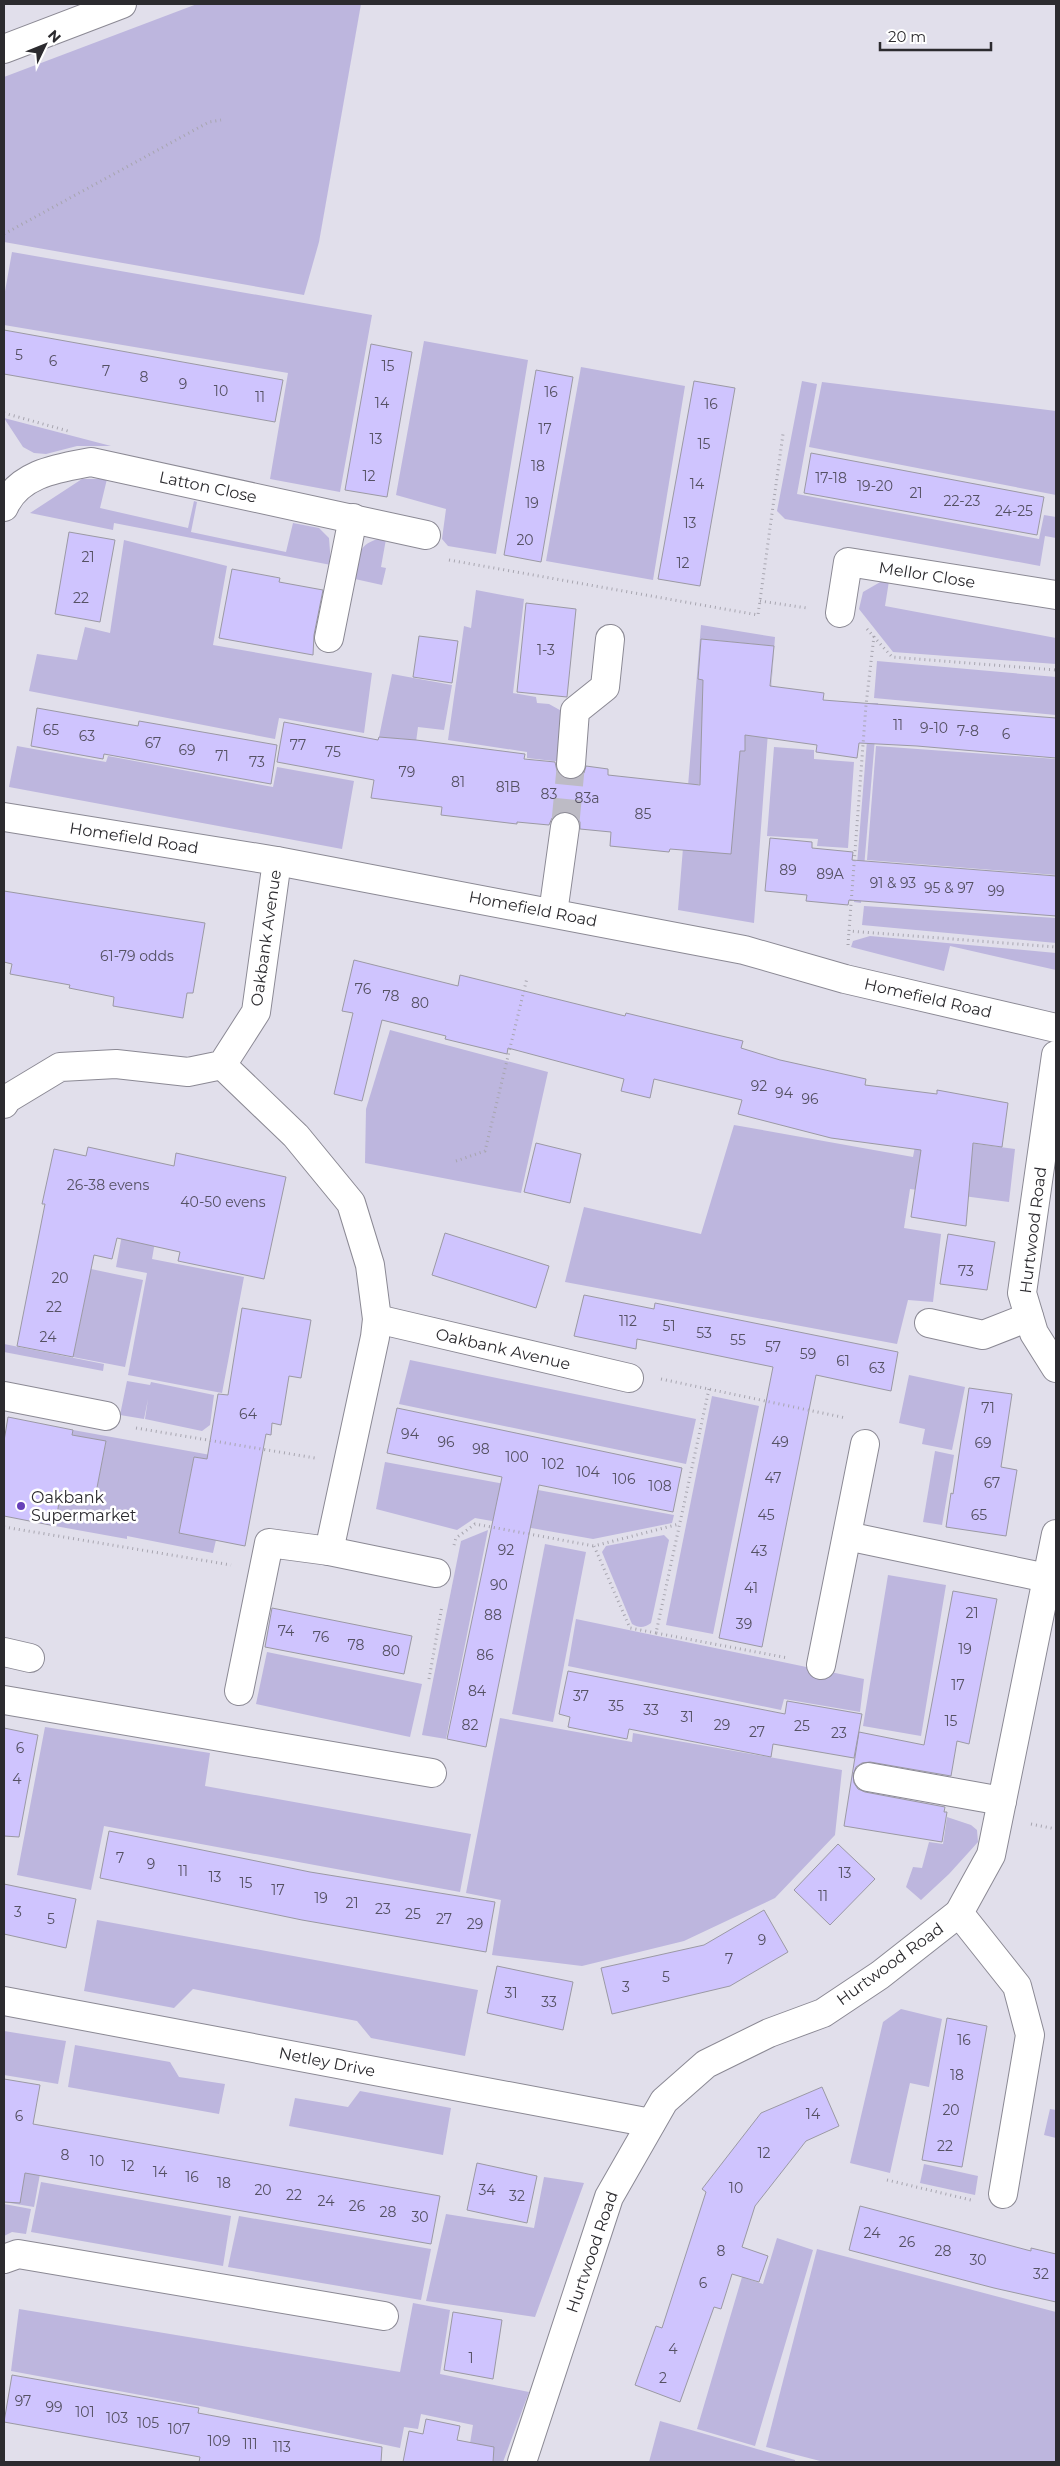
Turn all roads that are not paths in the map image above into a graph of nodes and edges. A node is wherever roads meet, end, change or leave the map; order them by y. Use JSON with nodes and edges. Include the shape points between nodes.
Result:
{"nodes":[{"id":1,"x":122,"y":4,"type":"edge"},
{"id":2,"x":4,"y":49,"type":"edge"},
{"id":3,"x":9,"y":492,"type":"edge"},
{"id":4,"x":353,"y":518,"type":"junction"},
{"id":5,"x":426,"y":535,"type":"road end"},
{"id":6,"x":1056,"y":595,"type":"edge"},
{"id":7,"x":840,"y":614,"type":"road end"},
{"id":8,"x":329,"y":638,"type":"dead end"},
{"id":9,"x":610,"y":640,"type":"dead end"},
{"id":10,"x":571,"y":764,"type":"tunnel mouth"},
{"id":11,"x":4,"y":818,"type":"edge"},
{"id":12,"x":565,"y":827,"type":"tunnel mouth"},
{"id":13,"x":277,"y":861,"type":"junction"},
{"id":14,"x":553,"y":913,"type":"junction"},
{"id":15,"x":1056,"y":1028,"type":"edge"},
{"id":16,"x":1056,"y":1055,"type":"edge"},
{"id":17,"x":222,"y":1066,"type":"junction"},
{"id":18,"x":4,"y":1104,"type":"edge"},
{"id":19,"x":1029,"y":1317,"type":"junction"},
{"id":20,"x":377,"y":1319,"type":"junction"},
{"id":21,"x":929,"y":1323,"type":"dead end"},
{"id":22,"x":1056,"y":1368,"type":"edge"},
{"id":23,"x":629,"y":1378,"type":"road end"},
{"id":24,"x":4,"y":1396,"type":"edge"},
{"id":25,"x":106,"y":1416,"type":"road end"},
{"id":26,"x":865,"y":1444,"type":"road end"},
{"id":27,"x":1056,"y":1534,"type":"edge"},
{"id":28,"x":847,"y":1536,"type":"junction"},
{"id":29,"x":329,"y":1551,"type":"junction"},
{"id":30,"x":442,"y":1573,"type":"road end"},
{"id":31,"x":1047,"y":1578,"type":"junction"},
{"id":32,"x":4,"y":1652,"type":"edge"},
{"id":33,"x":30,"y":1658,"type":"dead end"},
{"id":34,"x":821,"y":1665,"type":"road end"},
{"id":35,"x":239,"y":1691,"type":"dead end"},
{"id":36,"x":4,"y":1700,"type":"edge"},
{"id":37,"x":432,"y":1774,"type":"dead end"},
{"id":38,"x":868,"y":1777,"type":"dead end"},
{"id":39,"x":1002,"y":1801,"type":"junction"},
{"id":40,"x":960,"y":1913,"type":"junction"},
{"id":41,"x":4,"y":2001,"type":"edge"},
{"id":42,"x":651,"y":2123,"type":"junction"},
{"id":43,"x":1003,"y":2194,"type":"road end"},
{"id":44,"x":4,"y":2259,"type":"edge"},
{"id":45,"x":384,"y":2316,"type":"dead end"},
{"id":46,"x":522,"y":2462,"type":"edge"}],
"edges":[{"from":1,"to":2,"type":"street"},
{"from":3,"to":4,"type":"street","name":"Latton Close","via":[[56,468],[91,462]]},
{"from":4,"to":5,"type":"street","name":"Latton Close"},
{"from":4,"to":8,"type":"street"},
{"from":6,"to":7,"type":"street","name":"Mellor Close","via":[[848,562]]},
{"from":9,"to":10,"type":"street","via":[[605,687],[575,711]]},
{"from":11,"to":13,"type":"street","name":"Homefield Road"},
{"from":12,"to":14,"type":"street"},
{"from":13,"to":14,"type":"street","name":"Homefield Road"},
{"from":13,"to":17,"type":"street","name":"Oakbank Avenue","via":[[256,1012]]},
{"from":14,"to":15,"type":"street","name":"Homefield Road","via":[[744,950],[845,979]]},
{"from":16,"to":19,"type":"street","name":"Hurtwood Road","via":[[1022,1293]]},
{"from":17,"to":18,"type":"street","via":[[188,1072],[116,1064],[60,1067],[7,1099]]},
{"from":17,"to":20,"type":"street","via":[[296,1136],[351,1203],[370,1265]]},
{"from":19,"to":21,"type":"street","via":[[983,1335]]},
{"from":19,"to":22,"type":"street","name":"Hurtwood Road","via":[[1034,1333]]},
{"from":20,"to":23,"type":"street","name":"Oakbank Avenue"},
{"from":20,"to":29,"type":"street"},
{"from":24,"to":25,"type":"street"},
{"from":26,"to":28,"type":"street"},
{"from":27,"to":31,"type":"street","name":"Hurtwood Road"},
{"from":28,"to":31,"type":"street"},
{"from":28,"to":34,"type":"street"},
{"from":29,"to":30,"type":"street"},
{"from":29,"to":35,"type":"street","via":[[269,1543]]},
{"from":31,"to":39,"type":"street","name":"Hurtwood Road"},
{"from":32,"to":33,"type":"street"},
{"from":36,"to":37,"type":"street"},
{"from":38,"to":39,"type":"street"},
{"from":39,"to":40,"type":"street","name":"Hurtwood Road","via":[[991,1855]]},
{"from":40,"to":42,"type":"street","name":"Hurtwood Road","via":[[880,1975],[823,2013],[706,2064],[664,2101]]},
{"from":40,"to":43,"type":"street","name":"Hurtwood Road","via":[[1017,1986],[1030,2035]]},
{"from":41,"to":42,"type":"street","name":"Netley Drive"},
{"from":42,"to":46,"type":"street","name":"Hurtwood Road","via":[[609,2197]]},
{"from":44,"to":45,"type":"street","via":[[18,2254]]}]}
